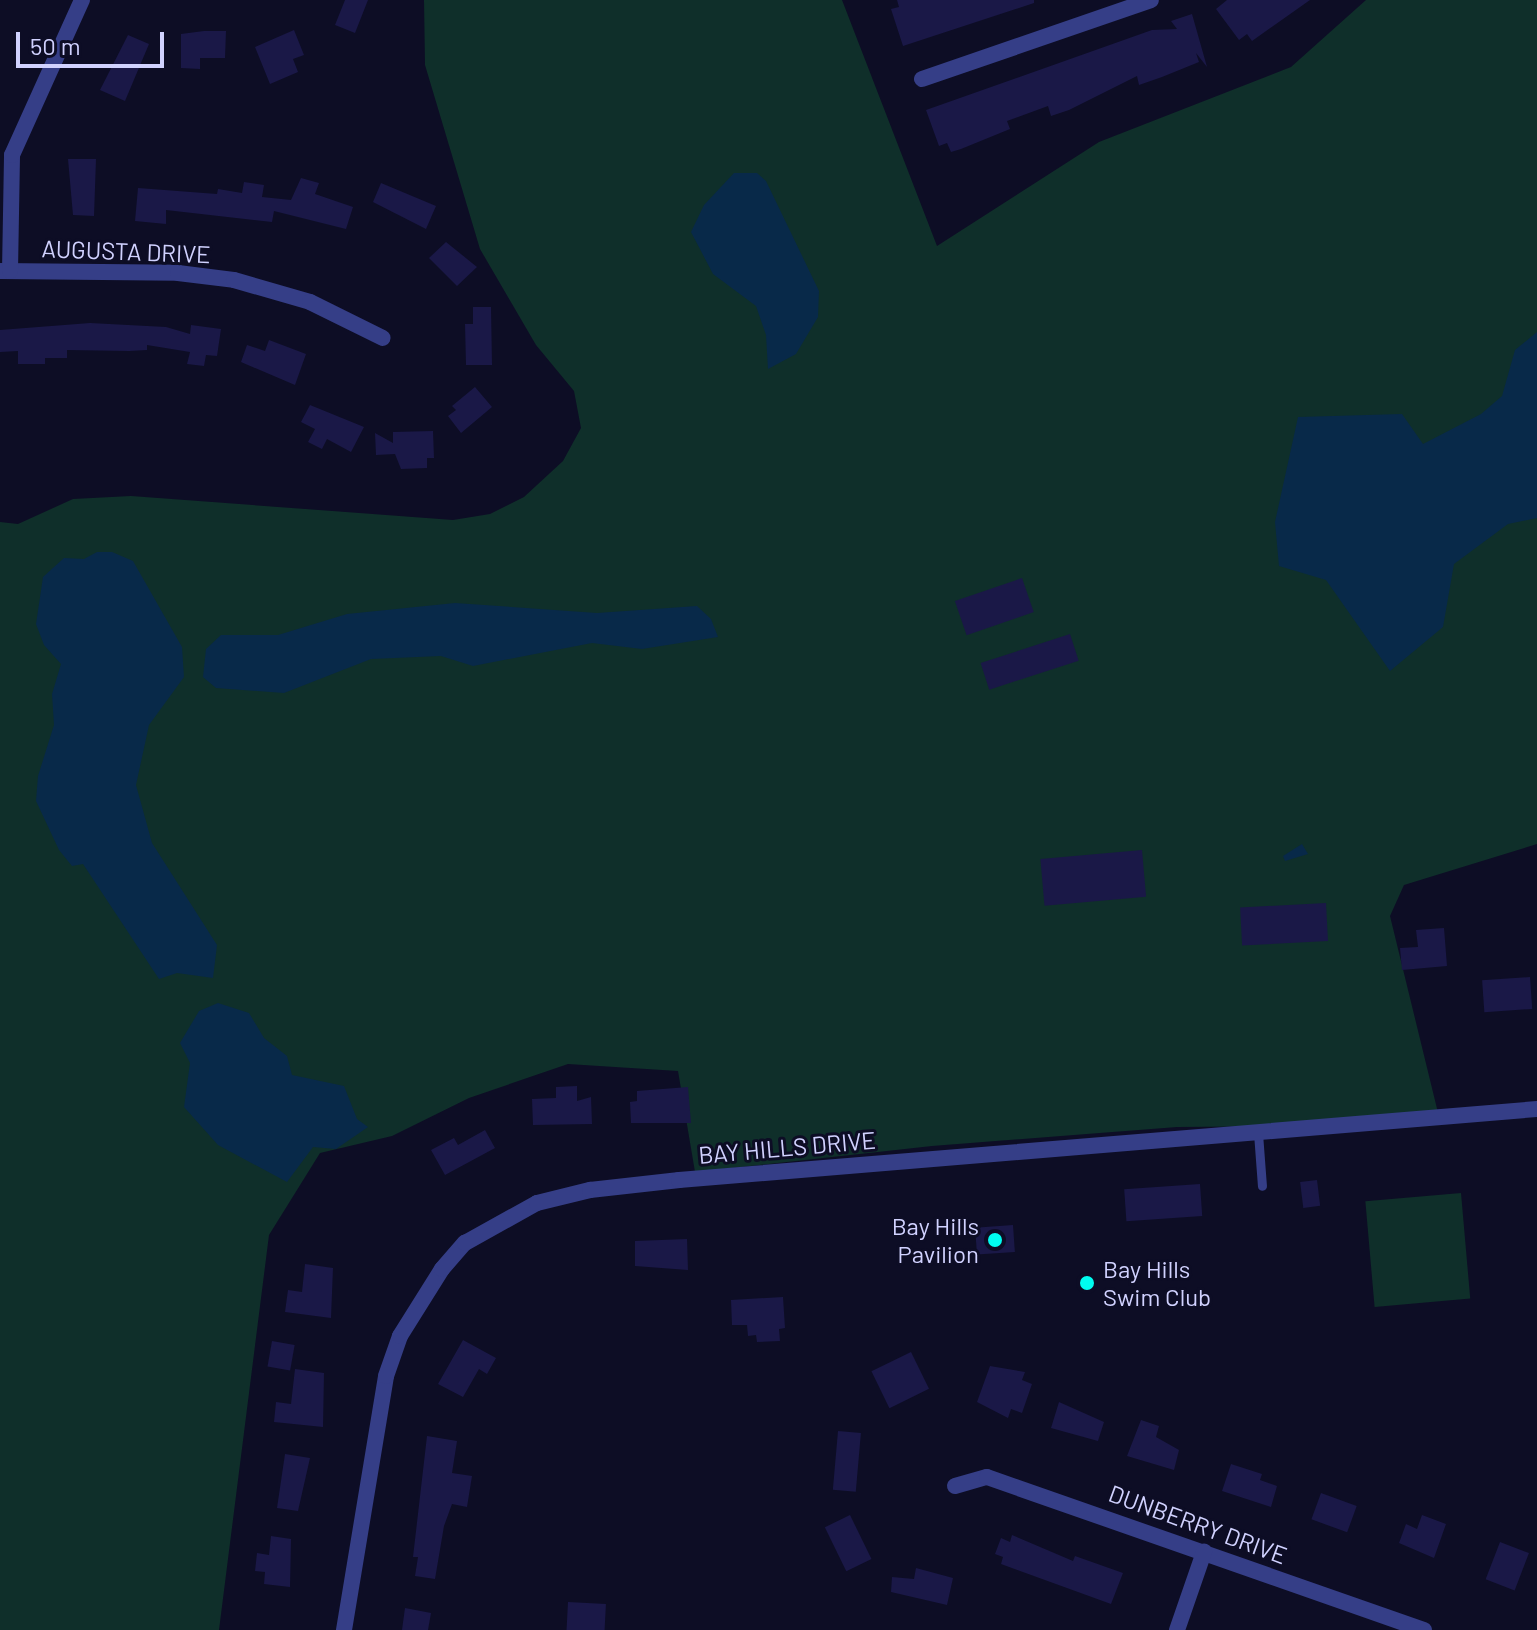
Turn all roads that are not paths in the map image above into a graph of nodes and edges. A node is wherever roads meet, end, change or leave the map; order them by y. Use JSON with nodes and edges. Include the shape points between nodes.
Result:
{"nodes":[{"id":1,"x":82,"y":0,"type":"edge"},
{"id":2,"x":1151,"y":0,"type":"edge"},
{"id":3,"x":922,"y":79,"type":"dead end"},
{"id":4,"x":5,"y":271,"type":"edge"},
{"id":5,"x":383,"y":338,"type":"dead end"},
{"id":6,"x":1537,"y":1109,"type":"edge"},
{"id":7,"x":1258,"y":1133,"type":"junction"},
{"id":8,"x":1262,"y":1186,"type":"dead end"},
{"id":9,"x":955,"y":1486,"type":"dead end"},
{"id":10,"x":1204,"y":1552,"type":"junction"},
{"id":11,"x":344,"y":1630,"type":"edge"},
{"id":12,"x":1177,"y":1630,"type":"edge"},
{"id":13,"x":1424,"y":1630,"type":"edge"}],
"edges":[{"from":1,"to":4,"type":"street","via":[[12,155]]},
{"from":2,"to":3,"type":"street"},
{"from":4,"to":5,"type":"street","name":"AUGUSTA DRIVE","via":[[178,273],[234,280],[310,302]]},
{"from":6,"to":7,"type":"street","name":"BAY HILLS DRIVE"},
{"from":7,"to":8,"type":"lane"},
{"from":7,"to":11,"type":"street","name":"BAY HILLS DRIVE","via":[[605,1188],[537,1203],[499,1223],[465,1243],[442,1269],[400,1336],[386,1376]]},
{"from":9,"to":10,"type":"street","name":"DUNBERRY DRIVE","via":[[987,1477]]},
{"from":10,"to":12,"type":"street"},
{"from":10,"to":13,"type":"street","name":"DUNBERRY DRIVE"}]}
